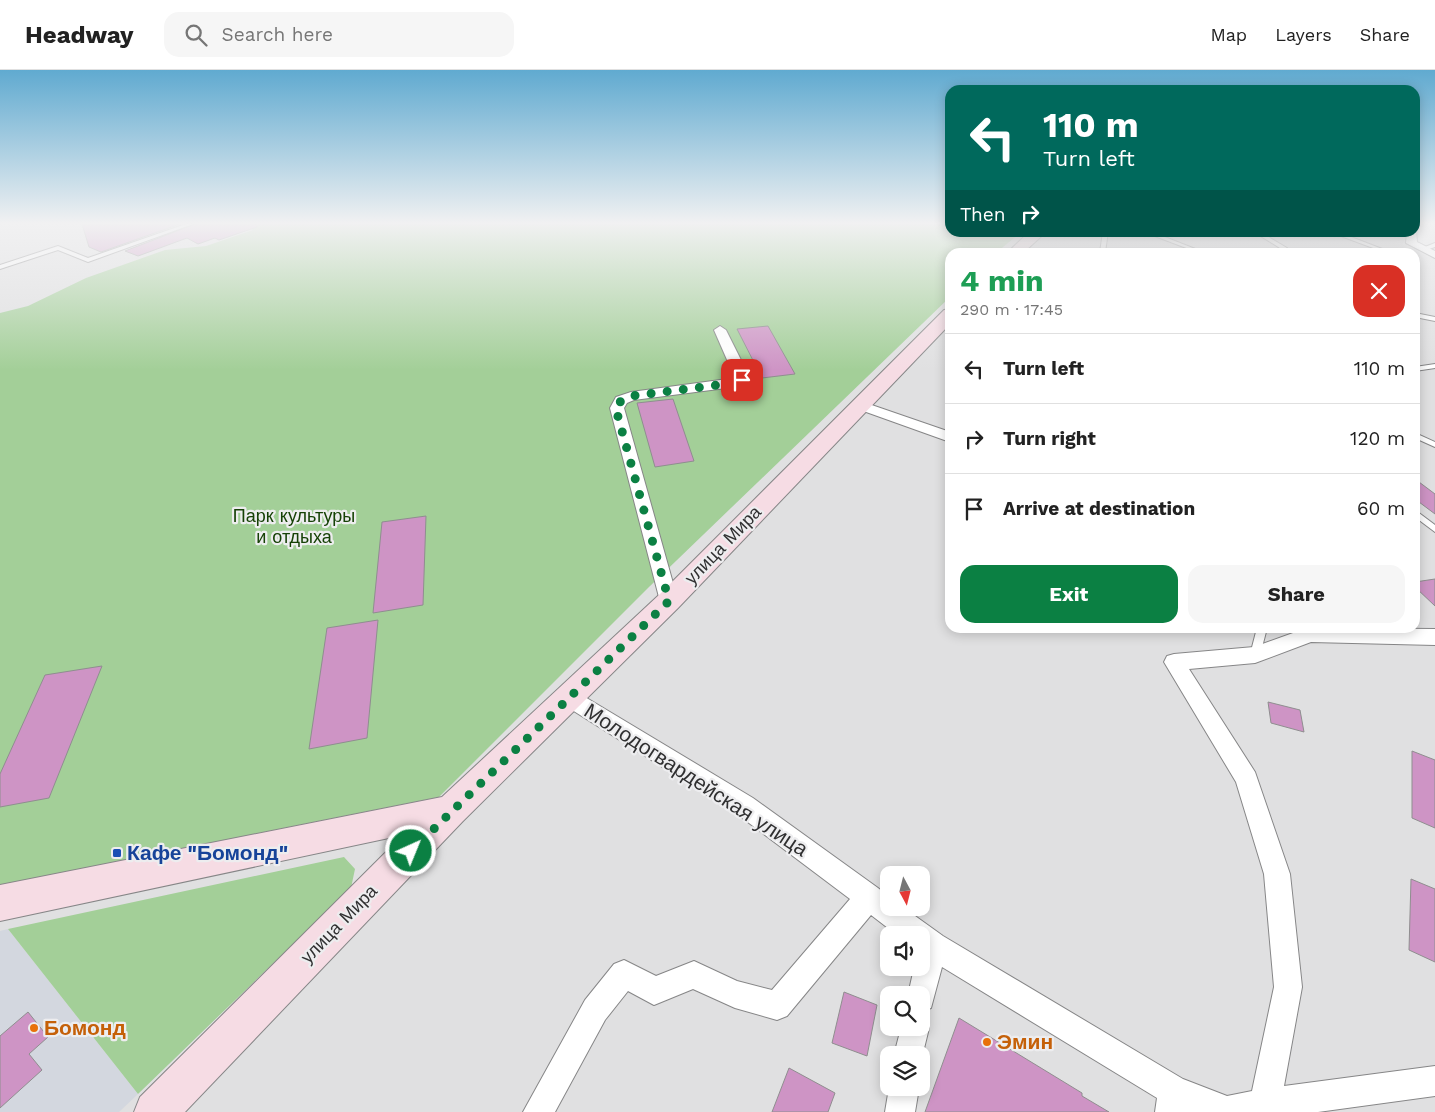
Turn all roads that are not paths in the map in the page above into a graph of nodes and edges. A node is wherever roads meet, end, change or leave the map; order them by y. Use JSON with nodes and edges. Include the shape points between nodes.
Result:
{"nodes":[{"id":1,"x":1420,"y":316,"type":"edge"},
{"id":2,"x":945,"y":319,"type":"edge"},
{"id":3,"x":1435,"y":319,"type":"edge"},
{"id":4,"x":720,"y":330,"type":"dead end"},
{"id":5,"x":1435,"y":366,"type":"edge"},
{"id":6,"x":1420,"y":369,"type":"edge"},
{"id":7,"x":860,"y":405,"type":"junction"},
{"id":8,"x":945,"y":435,"type":"edge"},
{"id":9,"x":1420,"y":438,"type":"edge"},
{"id":10,"x":1435,"y":445,"type":"edge"},
{"id":11,"x":1420,"y":517,"type":"edge"},
{"id":12,"x":1435,"y":528,"type":"edge"},
{"id":13,"x":669,"y":601,"type":"junction"},
{"id":14,"x":1261,"y":633,"type":"edge"},
{"id":15,"x":1325,"y":633,"type":"edge"},
{"id":16,"x":1382,"y":633,"type":"edge"},
{"id":17,"x":1435,"y":637,"type":"edge"},
{"id":18,"x":1255,"y":655,"type":"junction"},
{"id":19,"x":568,"y":697,"type":"junction"},
{"id":20,"x":451,"y":810,"type":"junction"},
{"id":21,"x":869,"y":897,"type":"junction"},
{"id":22,"x":0,"y":903,"type":"edge"},
{"id":23,"x":907,"y":926,"type":"edge"},
{"id":24,"x":930,"y":943,"type":"edge"},
{"id":25,"x":1435,"y":1081,"type":"edge"},
{"id":26,"x":903,"y":1096,"type":"edge"},
{"id":27,"x":1172,"y":1102,"type":"edge"},
{"id":28,"x":1267,"y":1108,"type":"edge"},
{"id":29,"x":155,"y":1112,"type":"edge"},
{"id":30,"x":538,"y":1112,"type":"edge"},
{"id":31,"x":900,"y":1112,"type":"edge"}],
"edges":[{"from":1,"to":3,"type":"lane"},
{"from":2,"to":7,"type":"street","name":"улица Мира"},
{"from":4,"to":13,"type":"street","via":[[742,380],[631,396],[621,400],[617,408]]},
{"from":5,"to":6,"type":"lane"},
{"from":7,"to":8,"type":"street"},
{"from":7,"to":13,"type":"street","name":"улица Мира"},
{"from":9,"to":10,"type":"lane"},
{"from":11,"to":12,"type":"lane"},
{"from":13,"to":19,"type":"street","name":"улица Мира"},
{"from":14,"to":18,"type":"lane"},
{"from":15,"to":18,"type":"street","via":[[1310,634]]},
{"from":16,"to":17,"type":"street"},
{"from":18,"to":28,"type":"street","via":[[1174,662],[1247,779],[1278,874],[1288,987]]},
{"from":19,"to":20,"type":"street","name":"улица Мира"},
{"from":19,"to":21,"type":"street","name":"Молодогвардейская улица","via":[[745,806]]},
{"from":20,"to":22,"type":"street"},
{"from":20,"to":29,"type":"street","name":"улица Мира"},
{"from":21,"to":23,"type":"street","name":"Молодогвардейская улица"},
{"from":21,"to":30,"type":"street","via":[[777,1006],[735,994],[694,976],[654,991],[624,974],[595,1010]]},
{"from":24,"to":27,"type":"street","name":"Молодогвардейская улица"},
{"from":25,"to":28,"type":"street","name":"Молодогвардейская улица"},
{"from":26,"to":31,"type":"street"},
{"from":27,"to":28,"type":"street","name":"Молодогвардейская улица","via":[[1227,1111]]}]}
